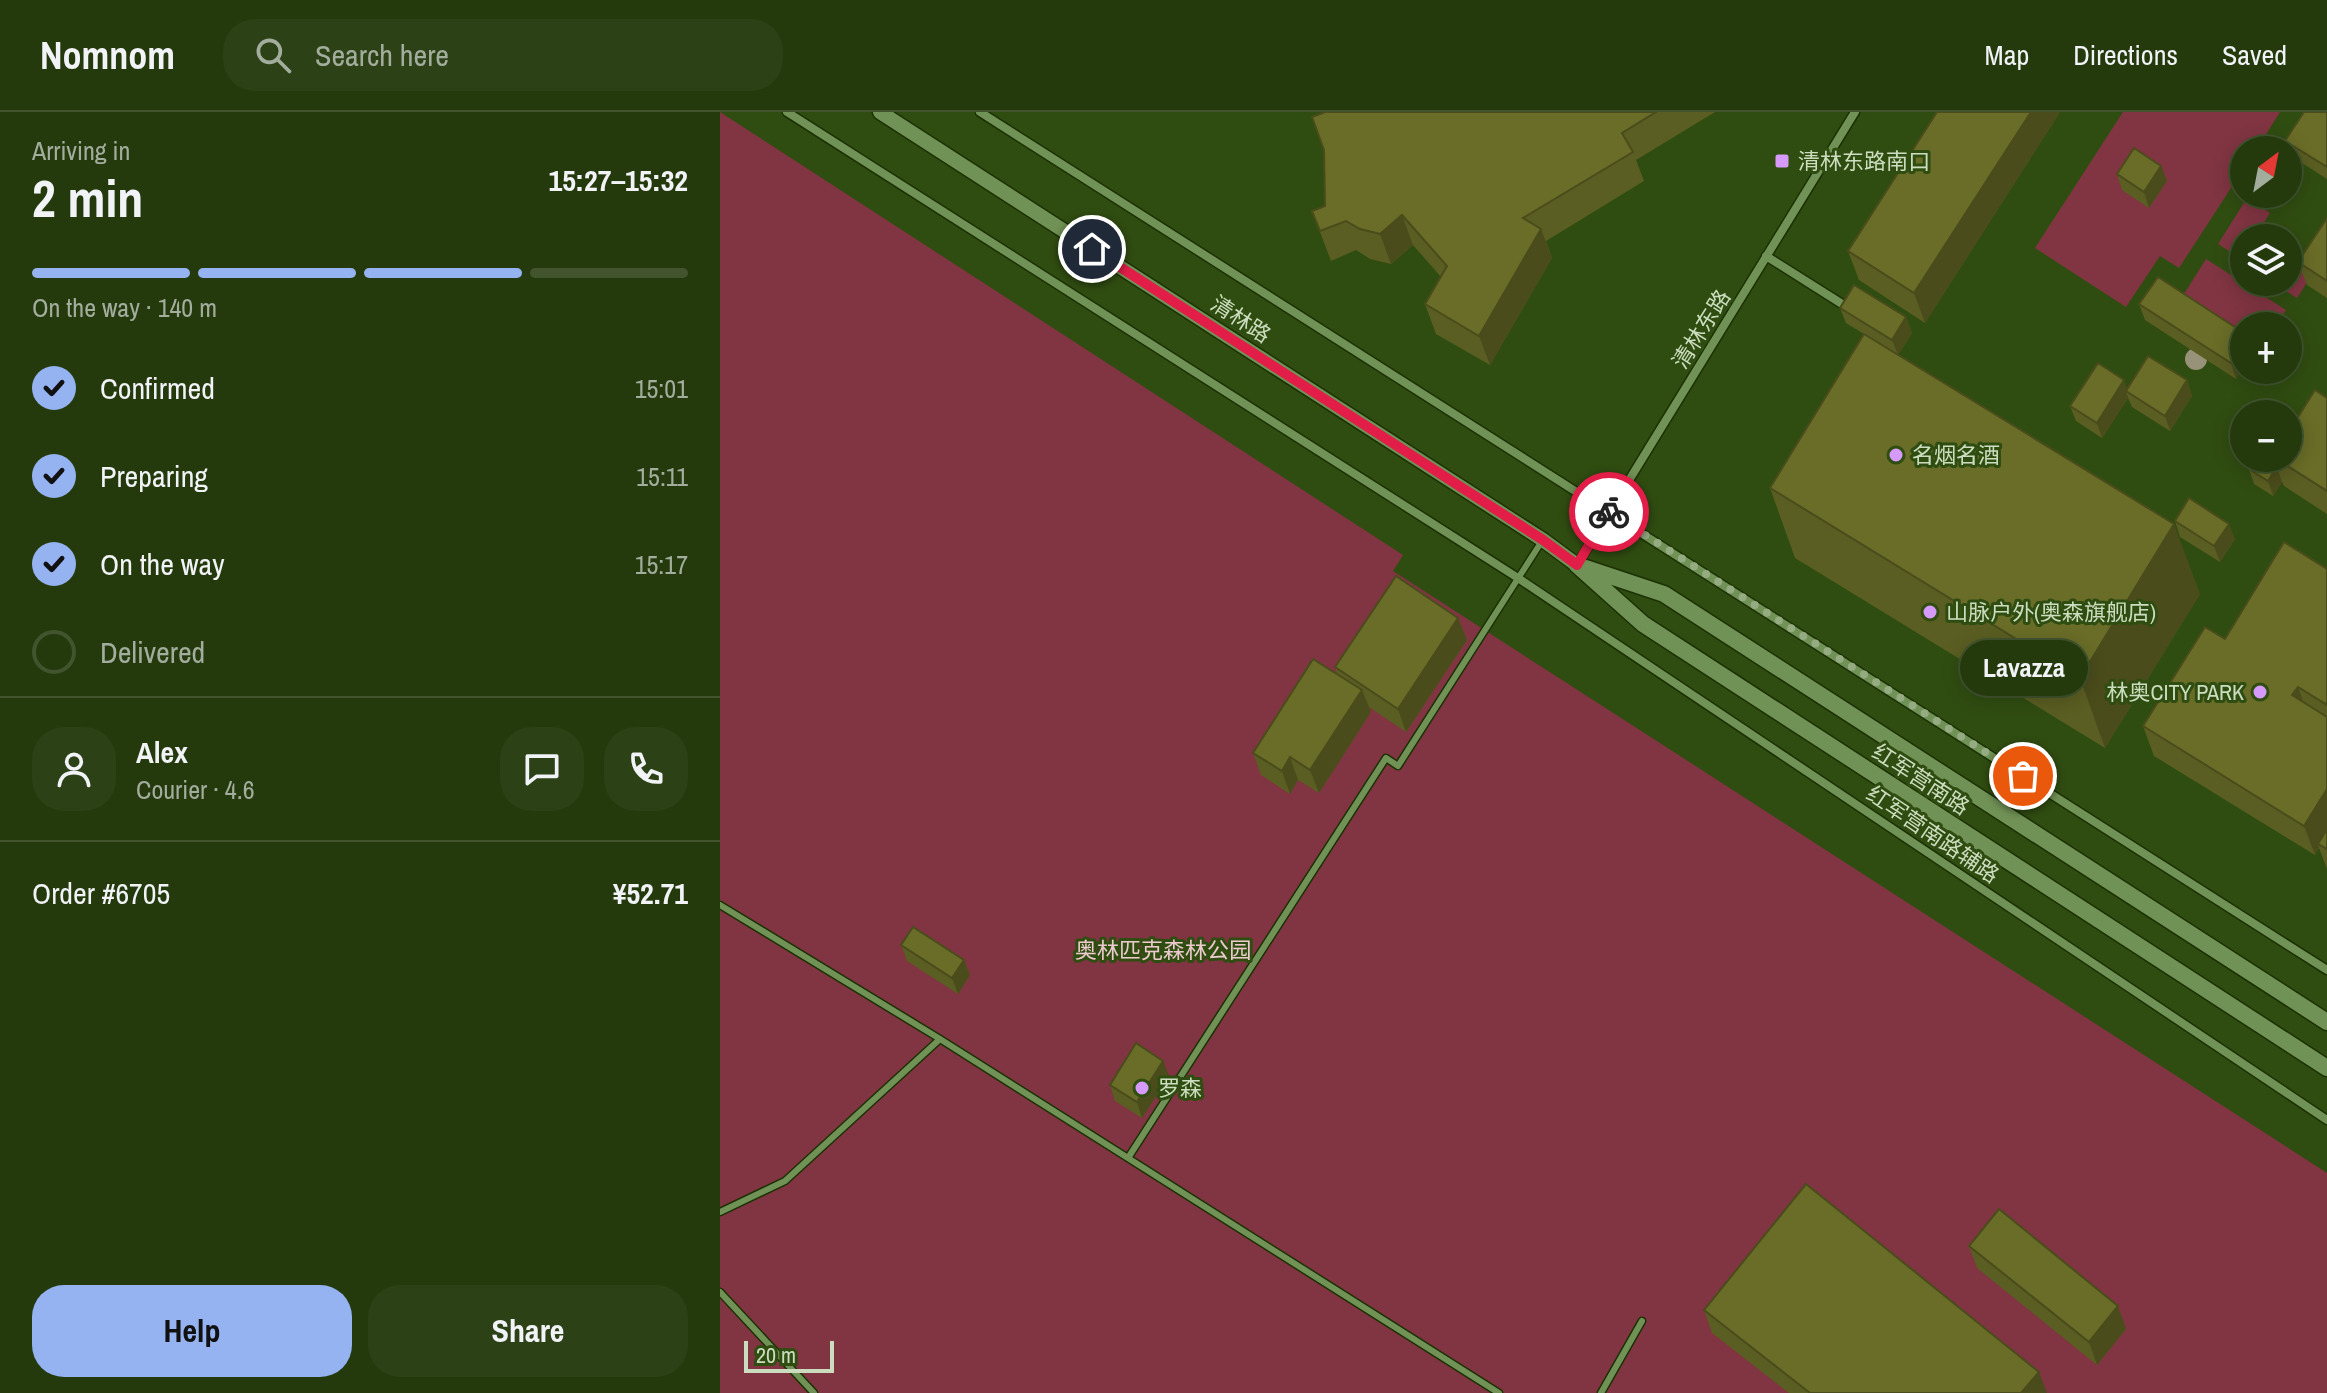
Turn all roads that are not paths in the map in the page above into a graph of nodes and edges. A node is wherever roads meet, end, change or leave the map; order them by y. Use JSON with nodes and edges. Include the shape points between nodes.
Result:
{"nodes":[{"id":1,"x":787,"y":112,"type":"edge"},
{"id":2,"x":880,"y":112,"type":"edge"},
{"id":3,"x":980,"y":112,"type":"edge"},
{"id":4,"x":1855,"y":112,"type":"edge"},
{"id":5,"x":1766,"y":256,"type":"junction"},
{"id":6,"x":1853,"y":311,"type":"edge"},
{"id":7,"x":1609,"y":512,"type":"junction"},
{"id":8,"x":1543,"y":540,"type":"junction"},
{"id":9,"x":1577,"y":565,"type":"junction"},
{"id":10,"x":1518,"y":578,"type":"junction"},
{"id":11,"x":720,"y":905,"type":"edge"},
{"id":12,"x":2327,"y":970,"type":"edge"},
{"id":13,"x":2327,"y":1022,"type":"edge"},
{"id":14,"x":940,"y":1039,"type":"junction"},
{"id":15,"x":2327,"y":1068,"type":"edge"},
{"id":16,"x":2327,"y":1120,"type":"edge"},
{"id":17,"x":1128,"y":1158,"type":"junction"},
{"id":18,"x":720,"y":1212,"type":"edge"},
{"id":19,"x":720,"y":1292,"type":"edge"},
{"id":20,"x":1642,"y":1321,"type":"dead end"},
{"id":21,"x":814,"y":1393,"type":"edge"},
{"id":22,"x":1499,"y":1393,"type":"edge"},
{"id":23,"x":1601,"y":1393,"type":"edge"}],
"edges":[{"from":1,"to":10,"type":"street","name":"红军营南路辅路"},
{"from":2,"to":8,"type":"street","name":"清林路"},
{"from":3,"to":7,"type":"street"},
{"from":4,"to":5,"type":"street","name":"清林东路"},
{"from":5,"to":6,"type":"street"},
{"from":5,"to":7,"type":"street","name":"清林东路"},
{"from":7,"to":9,"type":"street","name":"清林东路"},
{"from":7,"to":12,"type":"street"},
{"from":8,"to":9,"type":"street","name":"清林路"},
{"from":8,"to":10,"type":"lane"},
{"from":9,"to":13,"type":"main road","name":"红军营南路","via":[[1664,594]]},
{"from":9,"to":15,"type":"main road","name":"红军营南路","via":[[1643,624]]},
{"from":10,"to":16,"type":"street","name":"红军营南路辅路"},
{"from":10,"to":17,"type":"lane","via":[[1398,766],[1386,758]]},
{"from":11,"to":14,"type":"lane"},
{"from":14,"to":17,"type":"lane"},
{"from":14,"to":18,"type":"lane","via":[[785,1181]]},
{"from":17,"to":22,"type":"lane"},
{"from":19,"to":21,"type":"lane"},
{"from":20,"to":23,"type":"lane"}]}
